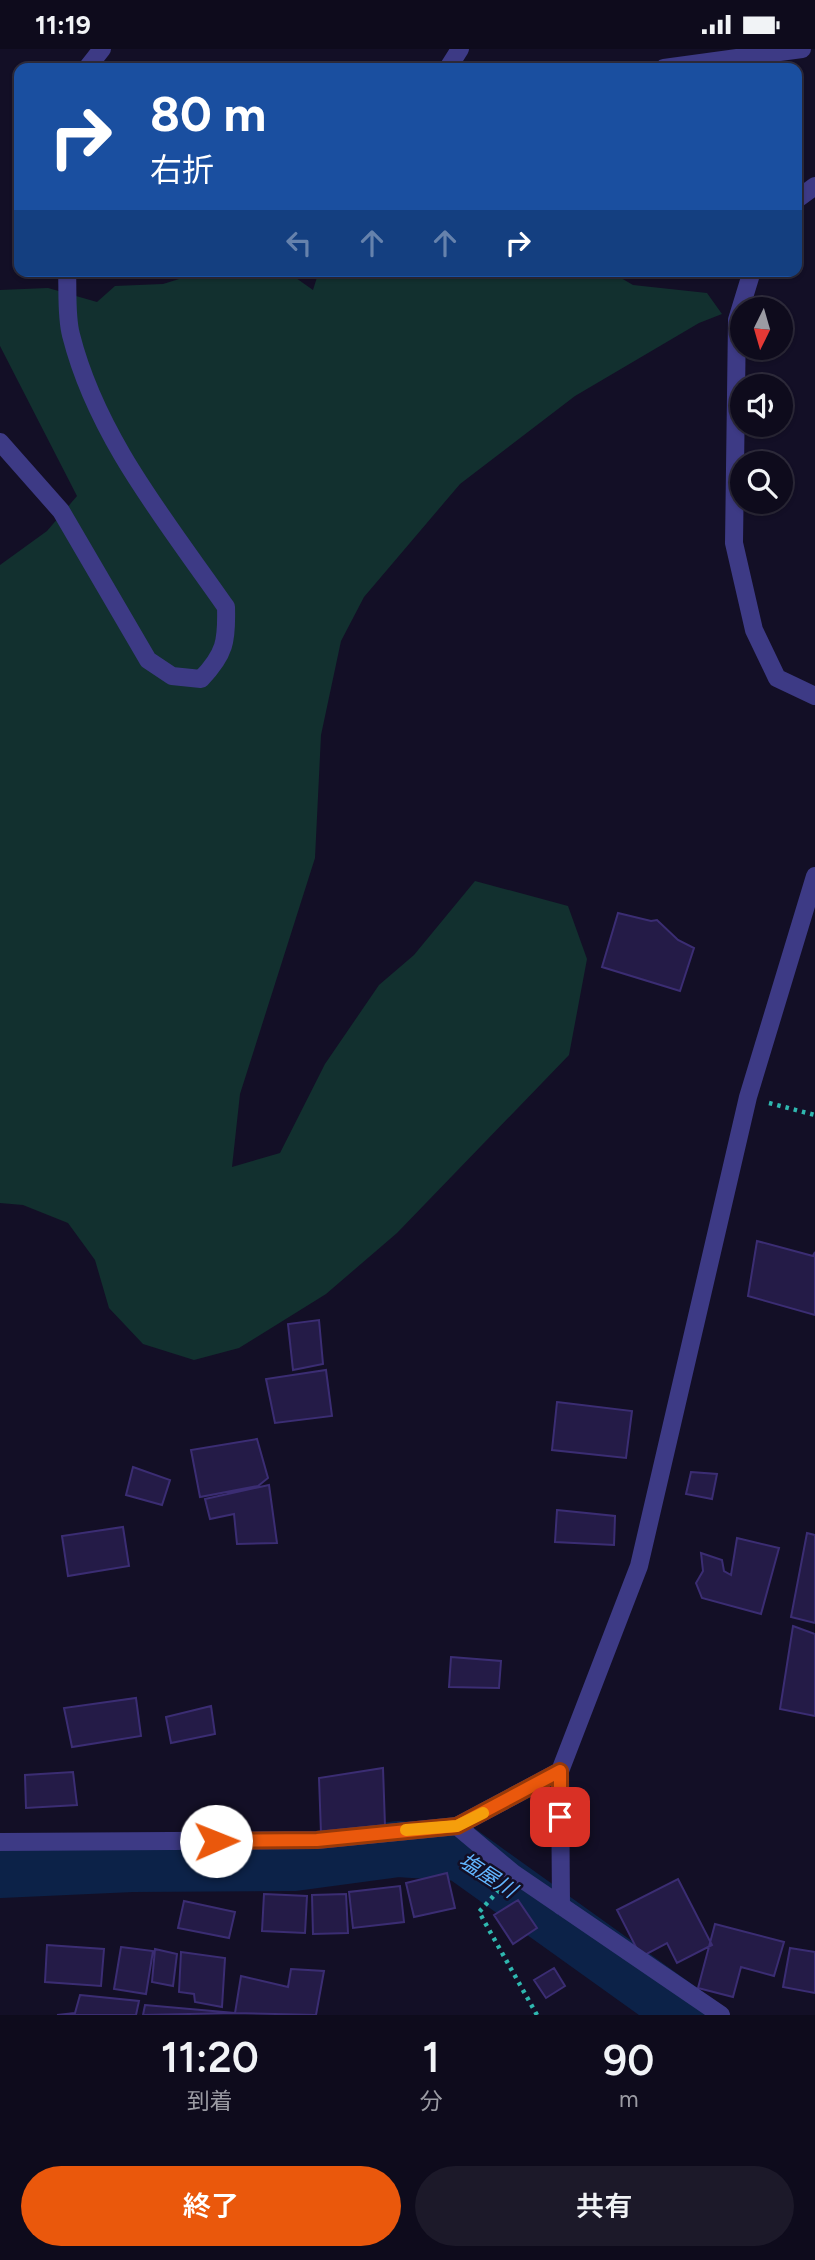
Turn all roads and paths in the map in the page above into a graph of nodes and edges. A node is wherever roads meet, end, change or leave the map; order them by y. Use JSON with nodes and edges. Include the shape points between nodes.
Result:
{"nodes":[{"id":1,"x":102,"y":49,"type":"edge"},
{"id":2,"x":803,"y":49,"type":"edge"},
{"id":3,"x":91,"y":63,"type":"edge"},
{"id":4,"x":701,"y":63,"type":"edge"},
{"id":5,"x":67,"y":277,"type":"edge"},
{"id":6,"x":750,"y":277,"type":"edge"},
{"id":7,"x":0,"y":442,"type":"edge"},
{"id":8,"x":815,"y":696,"type":"edge"},
{"id":9,"x":815,"y":876,"type":"edge"},
{"id":10,"x":748,"y":1097,"type":"junction"},
{"id":11,"x":815,"y":1115,"type":"edge"},
{"id":12,"x":560,"y":1771,"type":"junction"},
{"id":13,"x":457,"y":1826,"type":"junction"},
{"id":14,"x":0,"y":1842,"type":"edge"},
{"id":15,"x":513,"y":1873,"type":"junction"},
{"id":16,"x":561,"y":1906,"type":"junction"},
{"id":17,"x":537,"y":2015,"type":"edge"},
{"id":18,"x":721,"y":2015,"type":"edge"}],
"edges":[{"from":1,"to":3,"type":"street"},
{"from":2,"to":4,"type":"street"},
{"from":5,"to":7,"type":"street","via":[[70,332],[87,387],[123,458],[226,607],[227,636],[218,661],[201,679],[172,677],[148,660],[61,511]]},
{"from":6,"to":8,"type":"street","via":[[737,320],[734,543],[754,630],[777,678]]},
{"from":9,"to":10,"type":"street"},
{"from":10,"to":11,"type":"path"},
{"from":10,"to":12,"type":"street","via":[[639,1566]]},
{"from":12,"to":13,"type":"street"},
{"from":12,"to":16,"type":"street"},
{"from":13,"to":14,"type":"street","via":[[317,1840]]},
{"from":13,"to":15,"type":"street"},
{"from":15,"to":16,"type":"street"},
{"from":15,"to":17,"type":"path","via":[[479,1912]]},
{"from":16,"to":18,"type":"street"}]}
